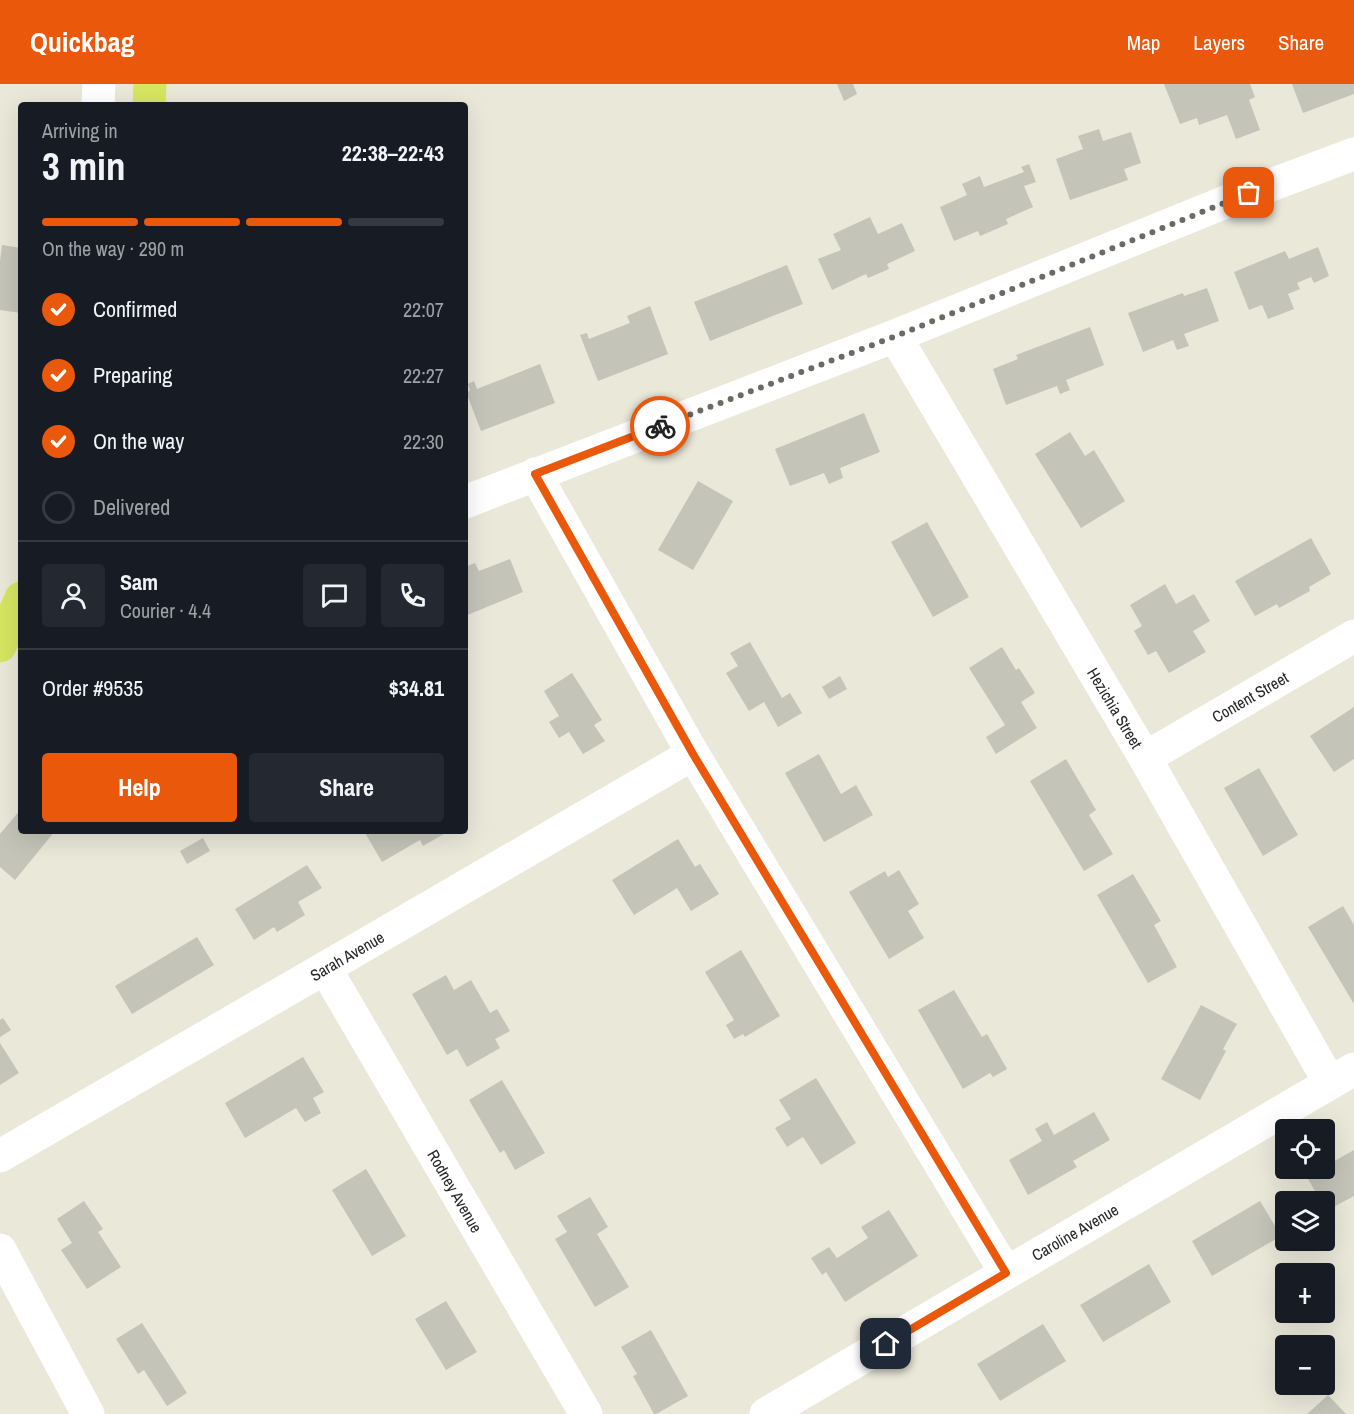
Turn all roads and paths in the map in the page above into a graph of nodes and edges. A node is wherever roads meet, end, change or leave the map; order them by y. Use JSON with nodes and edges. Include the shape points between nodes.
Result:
{"nodes":[{"id":1,"x":99,"y":84,"type":"edge"},
{"id":2,"x":150,"y":84,"type":"edge"},
{"id":3,"x":98,"y":102,"type":"edge"},
{"id":4,"x":149,"y":102,"type":"edge"},
{"id":5,"x":1354,"y":154,"type":"edge"},
{"id":6,"x":896,"y":336,"type":"junction"},
{"id":7,"x":535,"y":474,"type":"junction"},
{"id":8,"x":468,"y":501,"type":"edge"},
{"id":9,"x":18,"y":605,"type":"edge"},
{"id":10,"x":1354,"y":636,"type":"edge"},
{"id":11,"x":0,"y":646,"type":"edge"},
{"id":12,"x":693,"y":754,"type":"junction"},
{"id":13,"x":1145,"y":758,"type":"junction"},
{"id":14,"x":325,"y":968,"type":"junction"},
{"id":15,"x":1342,"y":1076,"type":"edge"},
{"id":16,"x":0,"y":1156,"type":"edge"},
{"id":17,"x":0,"y":1250,"type":"edge"},
{"id":18,"x":1006,"y":1273,"type":"junction"},
{"id":19,"x":88,"y":1414,"type":"edge"},
{"id":20,"x":586,"y":1414,"type":"edge"},
{"id":21,"x":766,"y":1414,"type":"edge"}],
"edges":[{"from":1,"to":3,"type":"street"},
{"from":2,"to":4,"type":"main road"},
{"from":5,"to":6,"type":"street"},
{"from":6,"to":7,"type":"street"},
{"from":6,"to":13,"type":"street","name":"Hezichia Street"},
{"from":7,"to":8,"type":"street"},
{"from":7,"to":12,"type":"street"},
{"from":9,"to":11,"type":"main road"},
{"from":10,"to":13,"type":"street","name":"Content Street"},
{"from":12,"to":14,"type":"street","name":"Sarah Avenue"},
{"from":12,"to":18,"type":"street"},
{"from":13,"to":15,"type":"street","name":"Hezichia Street"},
{"from":14,"to":16,"type":"street","name":"Sarah Avenue"},
{"from":14,"to":20,"type":"street","name":"Rodney Avenue"},
{"from":15,"to":18,"type":"street","name":"Caroline Avenue"},
{"from":17,"to":19,"type":"street"},
{"from":18,"to":21,"type":"street","name":"Caroline Avenue"}]}
